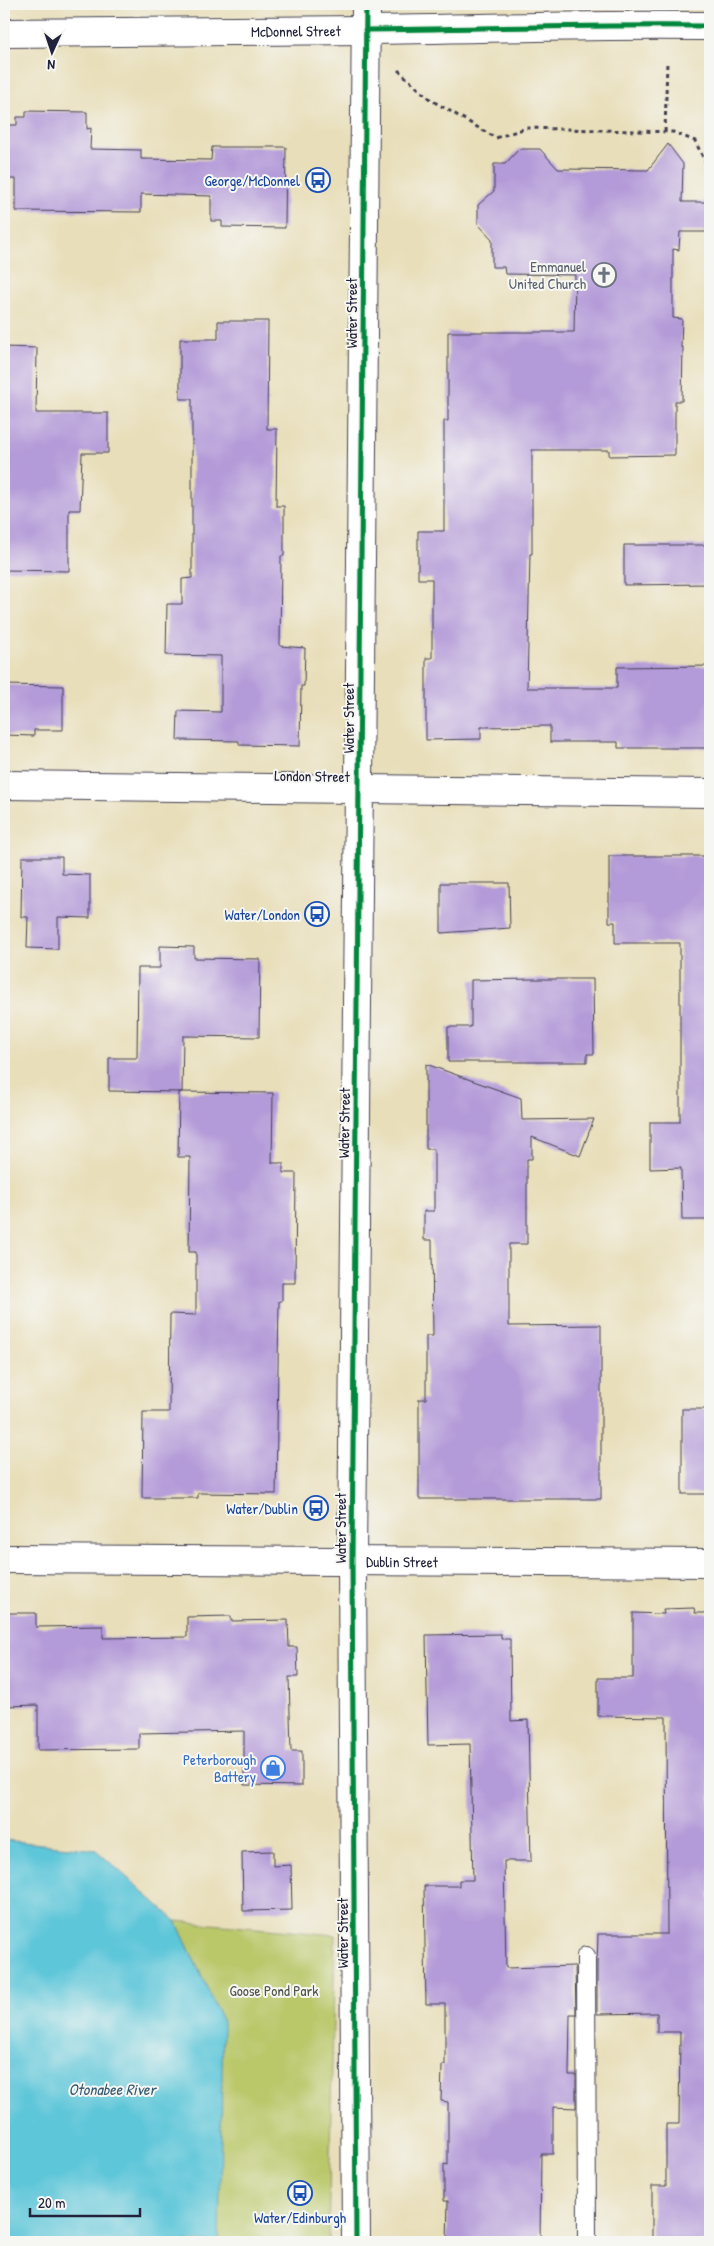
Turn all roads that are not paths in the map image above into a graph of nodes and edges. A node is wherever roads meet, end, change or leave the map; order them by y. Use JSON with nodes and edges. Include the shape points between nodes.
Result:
{"nodes":[{"id":1,"x":366,"y":17,"type":"edge"},
{"id":2,"x":710,"y":26,"type":"edge"},
{"id":3,"x":4,"y":33,"type":"edge"},
{"id":4,"x":4,"y":785,"type":"edge"},
{"id":5,"x":360,"y":788,"type":"junction"},
{"id":6,"x":710,"y":793,"type":"edge"},
{"id":7,"x":4,"y":1559,"type":"edge"},
{"id":8,"x":352,"y":1560,"type":"junction"},
{"id":9,"x":710,"y":1563,"type":"edge"},
{"id":10,"x":586,"y":1956,"type":"dead end"},
{"id":11,"x":356,"y":2242,"type":"edge"},
{"id":12,"x":587,"y":2242,"type":"edge"}],
"edges":[{"from":1,"to":2,"type":"main road","name":"McDonnel Street","via":[[526,29],[616,25]]},
{"from":1,"to":3,"type":"main road","name":"McDonnel Street"},
{"from":1,"to":5,"type":"main road","name":"Water Street"},
{"from":4,"to":5,"type":"main road","name":"London Street"},
{"from":5,"to":6,"type":"main road","name":"London Street"},
{"from":5,"to":8,"type":"main road","name":"Water Street"},
{"from":7,"to":8,"type":"main road","name":"Dublin Street"},
{"from":8,"to":9,"type":"main road","name":"Dublin Street"},
{"from":8,"to":11,"type":"main road","name":"Water Street"},
{"from":10,"to":12,"type":"lane"}]}
